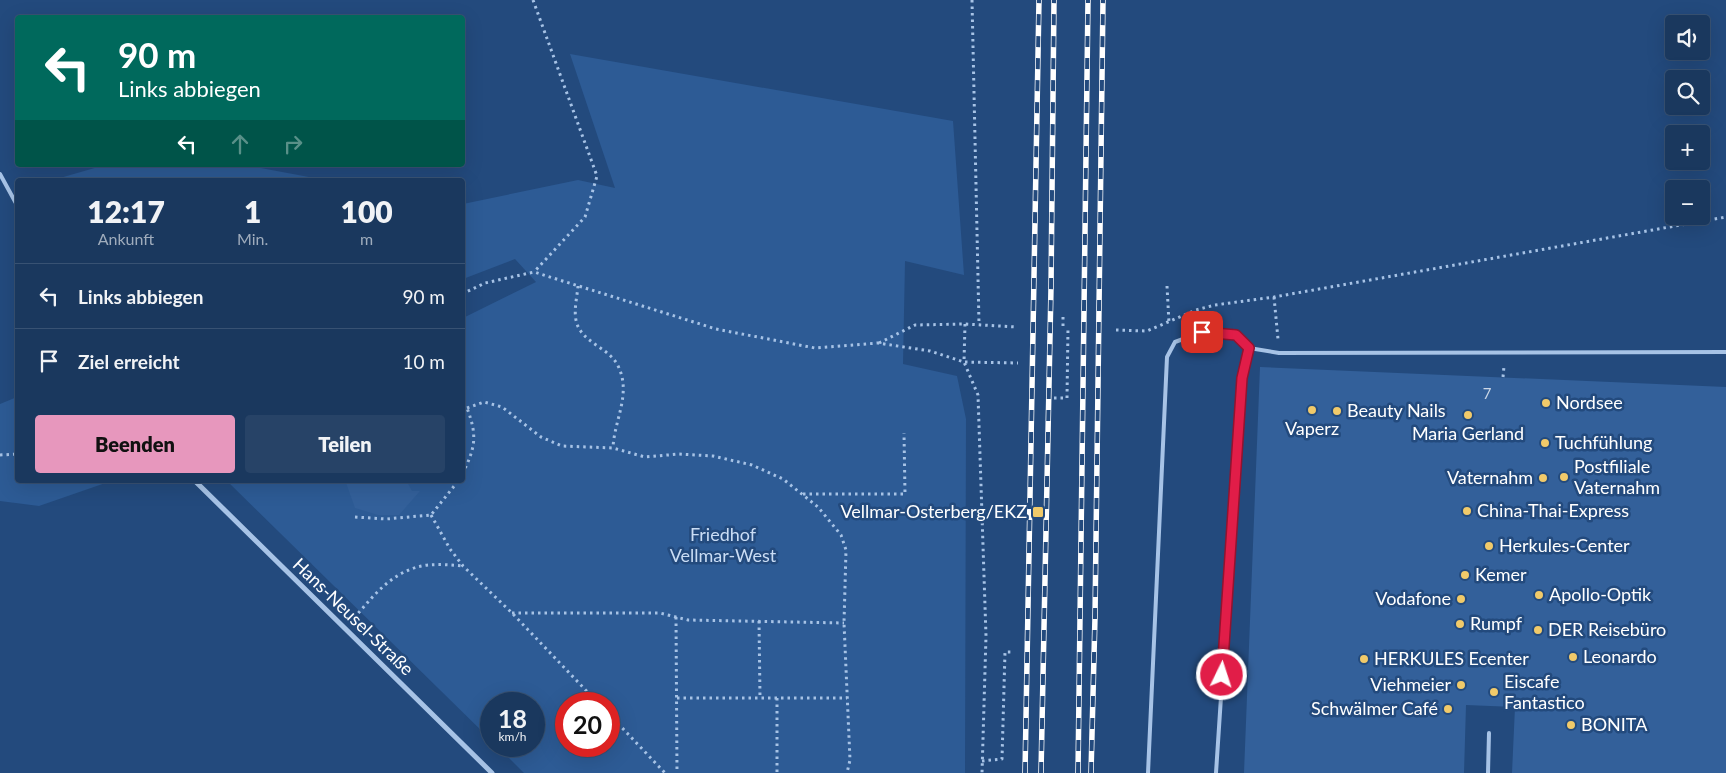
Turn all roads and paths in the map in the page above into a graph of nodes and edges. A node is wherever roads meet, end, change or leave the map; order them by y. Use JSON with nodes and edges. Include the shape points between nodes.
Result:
{"nodes":[{"id":1,"x":533,"y":0,"type":"edge"},
{"id":2,"x":972,"y":0,"type":"edge"},
{"id":3,"x":0,"y":174,"type":"edge"},
{"id":4,"x":15,"y":202,"type":"edge"},
{"id":5,"x":1726,"y":217,"type":"edge"},
{"id":6,"x":534,"y":272,"type":"junction"},
{"id":7,"x":578,"y":286,"type":"junction"},
{"id":8,"x":1167,"y":286,"type":"dead end"},
{"id":9,"x":465,"y":293,"type":"edge"},
{"id":10,"x":1274,"y":297,"type":"junction"},
{"id":11,"x":1169,"y":322,"type":"junction"},
{"id":12,"x":1063,"y":323,"type":"dead end"},
{"id":13,"x":966,"y":324,"type":"junction"},
{"id":14,"x":979,"y":324,"type":"junction"},
{"id":15,"x":1016,"y":327,"type":"dead end"},
{"id":16,"x":1116,"y":330,"type":"dead end"},
{"id":17,"x":1175,"y":342,"type":"junction"},
{"id":18,"x":878,"y":344,"type":"junction"},
{"id":19,"x":1249,"y":348,"type":"junction"},
{"id":20,"x":1279,"y":352,"type":"junction"},
{"id":21,"x":1726,"y":352,"type":"edge"},
{"id":22,"x":964,"y":362,"type":"junction"},
{"id":23,"x":1018,"y":363,"type":"dead end"},
{"id":24,"x":1054,"y":398,"type":"dead end"},
{"id":25,"x":465,"y":409,"type":"edge"},
{"id":26,"x":904,"y":433,"type":"dead end"},
{"id":27,"x":613,"y":448,"type":"junction"},
{"id":28,"x":15,"y":454,"type":"edge"},
{"id":29,"x":0,"y":455,"type":"edge"},
{"id":30,"x":465,"y":468,"type":"edge"},
{"id":31,"x":197,"y":483,"type":"edge"},
{"id":32,"x":457,"y":483,"type":"edge"},
{"id":33,"x":803,"y":494,"type":"junction"},
{"id":34,"x":431,"y":514,"type":"junction"},
{"id":35,"x":355,"y":517,"type":"dead end"},
{"id":36,"x":463,"y":566,"type":"junction"},
{"id":37,"x":512,"y":613,"type":"junction"},
{"id":38,"x":676,"y":617,"type":"junction"},
{"id":39,"x":758,"y":621,"type":"junction"},
{"id":40,"x":844,"y":622,"type":"junction"},
{"id":41,"x":345,"y":628,"type":"junction"},
{"id":42,"x":1012,"y":652,"type":"dead end"},
{"id":43,"x":587,"y":692,"type":"edge"},
{"id":44,"x":677,"y":698,"type":"junction"},
{"id":45,"x":760,"y":698,"type":"junction"},
{"id":46,"x":777,"y":698,"type":"junction"},
{"id":47,"x":848,"y":698,"type":"junction"},
{"id":48,"x":620,"y":726,"type":"edge"},
{"id":49,"x":1489,"y":733,"type":"dead end"},
{"id":50,"x":982,"y":761,"type":"junction"},
{"id":51,"x":492,"y":773,"type":"edge"},
{"id":52,"x":665,"y":773,"type":"edge"},
{"id":53,"x":677,"y":773,"type":"edge"},
{"id":54,"x":777,"y":773,"type":"edge"},
{"id":55,"x":848,"y":773,"type":"edge"},
{"id":56,"x":982,"y":773,"type":"edge"},
{"id":57,"x":1148,"y":773,"type":"edge"},
{"id":58,"x":1216,"y":773,"type":"edge"},
{"id":59,"x":1488,"y":773,"type":"edge"}],
"edges":[{"from":1,"to":6,"type":"path","via":[[597,176],[585,217]]},
{"from":2,"to":14,"type":"path"},
{"from":3,"to":4,"type":"lane"},
{"from":5,"to":10,"type":"path"},
{"from":6,"to":7,"type":"path"},
{"from":6,"to":9,"type":"path","via":[[486,283]]},
{"from":7,"to":18,"type":"path","via":[[716,329],[815,348]]},
{"from":7,"to":27,"type":"path","via":[[577,325],[583,334],[611,355],[623,381]]},
{"from":8,"to":11,"type":"path"},
{"from":10,"to":11,"type":"path","via":[[1215,304]]},
{"from":10,"to":20,"type":"path"},
{"from":11,"to":16,"type":"path","via":[[1147,331]]},
{"from":11,"to":17,"type":"path"},
{"from":12,"to":24,"type":"path","via":[[1063,316],[1067,398]]},
{"from":13,"to":14,"type":"path"},
{"from":13,"to":18,"type":"path","via":[[915,325]]},
{"from":13,"to":22,"type":"path"},
{"from":14,"to":15,"type":"path"},
{"from":17,"to":19,"type":"lane","via":[[1202,332],[1236,335]]},
{"from":17,"to":57,"type":"lane","via":[[1167,356]]},
{"from":18,"to":22,"type":"path","via":[[930,351]]},
{"from":19,"to":20,"type":"lane"},
{"from":19,"to":58,"type":"lane","via":[[1242,378]]},
{"from":20,"to":21,"type":"lane"},
{"from":22,"to":23,"type":"path"},
{"from":22,"to":50,"type":"path","via":[[978,395],[986,636]]},
{"from":25,"to":27,"type":"path","via":[[484,402],[502,407],[541,437],[562,446]]},
{"from":25,"to":30,"type":"path","via":[[473,424],[474,448]]},
{"from":26,"to":33,"type":"path","via":[[905,494]]},
{"from":27,"to":33,"type":"path","via":[[645,457],[713,456],[752,465]]},
{"from":28,"to":29,"type":"path"},
{"from":31,"to":41,"type":"street","name":"Hans-Neusel-Straße"},
{"from":32,"to":34,"type":"path"},
{"from":33,"to":40,"type":"path","via":[[831,521],[846,550]]},
{"from":34,"to":35,"type":"path","via":[[386,519]]},
{"from":34,"to":36,"type":"path"},
{"from":36,"to":37,"type":"path"},
{"from":36,"to":41,"type":"path","via":[[428,565],[404,570],[382,586]]},
{"from":37,"to":38,"type":"path","via":[[660,613]]},
{"from":37,"to":43,"type":"path"},
{"from":38,"to":39,"type":"path"},
{"from":38,"to":44,"type":"path"},
{"from":39,"to":40,"type":"path"},
{"from":39,"to":45,"type":"path"},
{"from":40,"to":47,"type":"path"},
{"from":41,"to":51,"type":"street","name":"Hans-Neusel-Straße"},
{"from":42,"to":50,"type":"path","via":[[1005,652],[1002,759]]},
{"from":44,"to":45,"type":"path"},
{"from":44,"to":53,"type":"path"},
{"from":45,"to":46,"type":"path"},
{"from":46,"to":47,"type":"path"},
{"from":46,"to":54,"type":"path"},
{"from":47,"to":55,"type":"path"},
{"from":48,"to":52,"type":"path"},
{"from":49,"to":59,"type":"lane"},
{"from":50,"to":56,"type":"path"}]}
